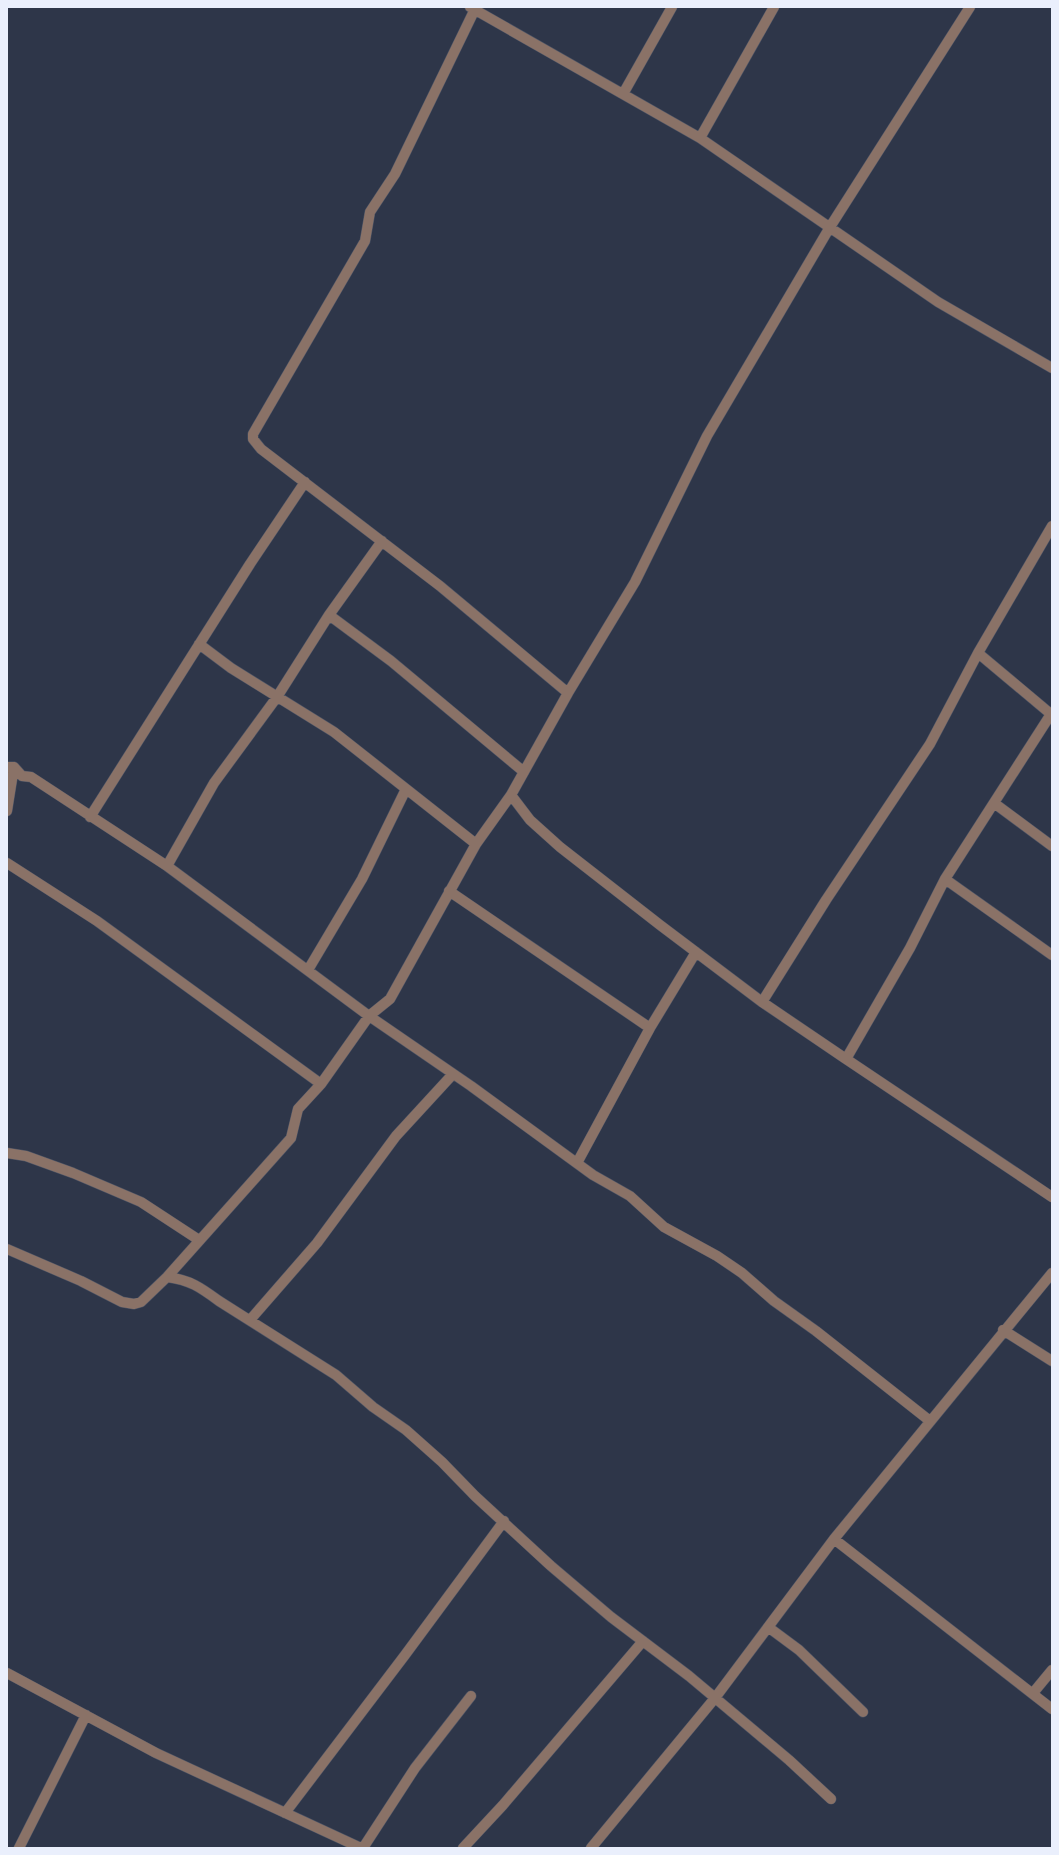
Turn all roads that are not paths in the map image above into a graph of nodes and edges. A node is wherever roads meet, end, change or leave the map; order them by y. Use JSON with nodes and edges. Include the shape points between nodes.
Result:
{"nodes":[{"id":1,"x":672,"y":7,"type":"edge"},
{"id":2,"x":774,"y":7,"type":"edge"},
{"id":3,"x":970,"y":7,"type":"edge"},
{"id":4,"x":474,"y":8,"type":"edge"},
{"id":5,"x":623,"y":94,"type":"junction"},
{"id":6,"x":700,"y":138,"type":"junction"},
{"id":7,"x":830,"y":227,"type":"junction"},
{"id":8,"x":1052,"y":368,"type":"edge"},
{"id":9,"x":305,"y":482,"type":"junction"},
{"id":10,"x":1052,"y":526,"type":"edge"},
{"id":11,"x":382,"y":541,"type":"junction"},
{"id":12,"x":329,"y":615,"type":"junction"},
{"id":13,"x":199,"y":644,"type":"junction"},
{"id":14,"x":978,"y":653,"type":"junction"},
{"id":15,"x":568,"y":693,"type":"junction"},
{"id":16,"x":277,"y":697,"type":"junction"},
{"id":17,"x":1052,"y":715,"type":"edge"},
{"id":18,"x":10,"y":767,"type":"edge"},
{"id":19,"x":524,"y":772,"type":"junction"},
{"id":20,"x":406,"y":789,"type":"junction"},
{"id":21,"x":511,"y":795,"type":"junction"},
{"id":22,"x":994,"y":803,"type":"junction"},
{"id":23,"x":7,"y":811,"type":"edge"},
{"id":24,"x":90,"y":817,"type":"junction"},
{"id":25,"x":476,"y":844,"type":"junction"},
{"id":26,"x":1052,"y":846,"type":"edge"},
{"id":27,"x":7,"y":863,"type":"edge"},
{"id":28,"x":166,"y":866,"type":"junction"},
{"id":29,"x":945,"y":879,"type":"junction"},
{"id":30,"x":450,"y":891,"type":"junction"},
{"id":31,"x":696,"y":952,"type":"junction"},
{"id":32,"x":1052,"y":955,"type":"edge"},
{"id":33,"x":308,"y":970,"type":"junction"},
{"id":34,"x":762,"y":1002,"type":"junction"},
{"id":35,"x":369,"y":1016,"type":"junction"},
{"id":36,"x":650,"y":1028,"type":"junction"},
{"id":37,"x":846,"y":1060,"type":"junction"},
{"id":38,"x":453,"y":1074,"type":"junction"},
{"id":39,"x":321,"y":1084,"type":"junction"},
{"id":40,"x":7,"y":1153,"type":"edge"},
{"id":41,"x":577,"y":1163,"type":"junction"},
{"id":42,"x":1052,"y":1197,"type":"edge"},
{"id":43,"x":199,"y":1240,"type":"junction"},
{"id":44,"x":7,"y":1249,"type":"edge"},
{"id":45,"x":1052,"y":1273,"type":"edge"},
{"id":46,"x":167,"y":1277,"type":"junction"},
{"id":47,"x":250,"y":1320,"type":"junction"},
{"id":48,"x":1004,"y":1330,"type":"junction"},
{"id":49,"x":1052,"y":1361,"type":"edge"},
{"id":50,"x":930,"y":1421,"type":"junction"},
{"id":51,"x":504,"y":1521,"type":"junction"},
{"id":52,"x":834,"y":1539,"type":"junction"},
{"id":53,"x":768,"y":1627,"type":"junction"},
{"id":54,"x":643,"y":1642,"type":"junction"},
{"id":55,"x":1052,"y":1670,"type":"edge"},
{"id":56,"x":8,"y":1675,"type":"edge"},
{"id":57,"x":1033,"y":1693,"type":"junction"},
{"id":58,"x":471,"y":1696,"type":"dead end"},
{"id":59,"x":715,"y":1698,"type":"junction"},
{"id":60,"x":1052,"y":1709,"type":"edge"},
{"id":61,"x":863,"y":1712,"type":"dead end"},
{"id":62,"x":86,"y":1715,"type":"junction"},
{"id":63,"x":831,"y":1799,"type":"dead end"},
{"id":64,"x":285,"y":1813,"type":"junction"},
{"id":65,"x":19,"y":1848,"type":"edge"},
{"id":66,"x":362,"y":1848,"type":"edge"},
{"id":67,"x":463,"y":1848,"type":"edge"},
{"id":68,"x":591,"y":1848,"type":"edge"}],
"edges":[{"from":1,"to":5,"type":"street"},
{"from":2,"to":6,"type":"street"},
{"from":3,"to":7,"type":"street"},
{"from":4,"to":5,"type":"street"},
{"from":4,"to":9,"type":"street","via":[[395,174],[370,212],[365,241],[253,434],[255,444]]},
{"from":5,"to":6,"type":"street"},
{"from":6,"to":7,"type":"street"},
{"from":7,"to":8,"type":"street","via":[[938,302]]},
{"from":7,"to":15,"type":"street","via":[[707,436],[636,582]]},
{"from":9,"to":11,"type":"street"},
{"from":9,"to":13,"type":"street"},
{"from":10,"to":14,"type":"street"},
{"from":11,"to":12,"type":"street"},
{"from":11,"to":15,"type":"street"},
{"from":12,"to":16,"type":"street"},
{"from":12,"to":19,"type":"street","via":[[391,661]]},
{"from":13,"to":16,"type":"street"},
{"from":13,"to":24,"type":"street"},
{"from":14,"to":17,"type":"street"},
{"from":14,"to":34,"type":"street","via":[[930,744],[826,900]]},
{"from":15,"to":19,"type":"street"},
{"from":16,"to":20,"type":"street","via":[[334,732]]},
{"from":16,"to":28,"type":"street","via":[[214,783]]},
{"from":17,"to":22,"type":"street"},
{"from":18,"to":23,"type":"street"},
{"from":18,"to":24,"type":"street","via":[[22,776],[31,777]]},
{"from":19,"to":21,"type":"street"},
{"from":20,"to":25,"type":"street"},
{"from":20,"to":33,"type":"street","via":[[362,879]]},
{"from":21,"to":25,"type":"street"},
{"from":21,"to":31,"type":"street","via":[[530,820],[560,847]]},
{"from":22,"to":26,"type":"street"},
{"from":22,"to":29,"type":"street"},
{"from":24,"to":28,"type":"street"},
{"from":25,"to":30,"type":"street"},
{"from":27,"to":39,"type":"street","via":[[97,921]]},
{"from":28,"to":33,"type":"street"},
{"from":29,"to":32,"type":"street"},
{"from":29,"to":37,"type":"street","via":[[910,948]]},
{"from":30,"to":35,"type":"street","via":[[390,999]]},
{"from":30,"to":36,"type":"street"},
{"from":31,"to":34,"type":"street"},
{"from":31,"to":36,"type":"street"},
{"from":33,"to":35,"type":"street"},
{"from":34,"to":37,"type":"street"},
{"from":35,"to":38,"type":"street"},
{"from":35,"to":39,"type":"street"},
{"from":36,"to":41,"type":"street"},
{"from":37,"to":42,"type":"street"},
{"from":38,"to":41,"type":"street"},
{"from":38,"to":47,"type":"street","via":[[396,1136],[317,1244]]},
{"from":39,"to":43,"type":"street","via":[[298,1109],[291,1138]]},
{"from":40,"to":43,"type":"street","via":[[26,1156],[141,1202]]},
{"from":41,"to":50,"type":"street","via":[[630,1196],[664,1228],[717,1256],[742,1273],[774,1301]]},
{"from":43,"to":46,"type":"street"},
{"from":44,"to":46,"type":"street","via":[[122,1302],[141,1302]]},
{"from":45,"to":48,"type":"street"},
{"from":46,"to":47,"type":"street","via":[[194,1283]]},
{"from":47,"to":51,"type":"street","via":[[336,1375],[373,1407],[406,1430]]},
{"from":48,"to":49,"type":"street"},
{"from":48,"to":50,"type":"street"},
{"from":50,"to":52,"type":"street"},
{"from":51,"to":54,"type":"street","via":[[551,1566]]},
{"from":51,"to":64,"type":"street"},
{"from":52,"to":53,"type":"street"},
{"from":52,"to":57,"type":"street"},
{"from":53,"to":59,"type":"street"},
{"from":53,"to":61,"type":"street","via":[[799,1650]]},
{"from":54,"to":59,"type":"street"},
{"from":54,"to":67,"type":"street"},
{"from":55,"to":57,"type":"street"},
{"from":56,"to":62,"type":"street"},
{"from":57,"to":60,"type":"street"},
{"from":58,"to":66,"type":"street","via":[[415,1768]]},
{"from":59,"to":63,"type":"street"},
{"from":59,"to":68,"type":"street"},
{"from":62,"to":64,"type":"street","via":[[156,1753]]},
{"from":62,"to":65,"type":"street"},
{"from":64,"to":66,"type":"street"}]}
